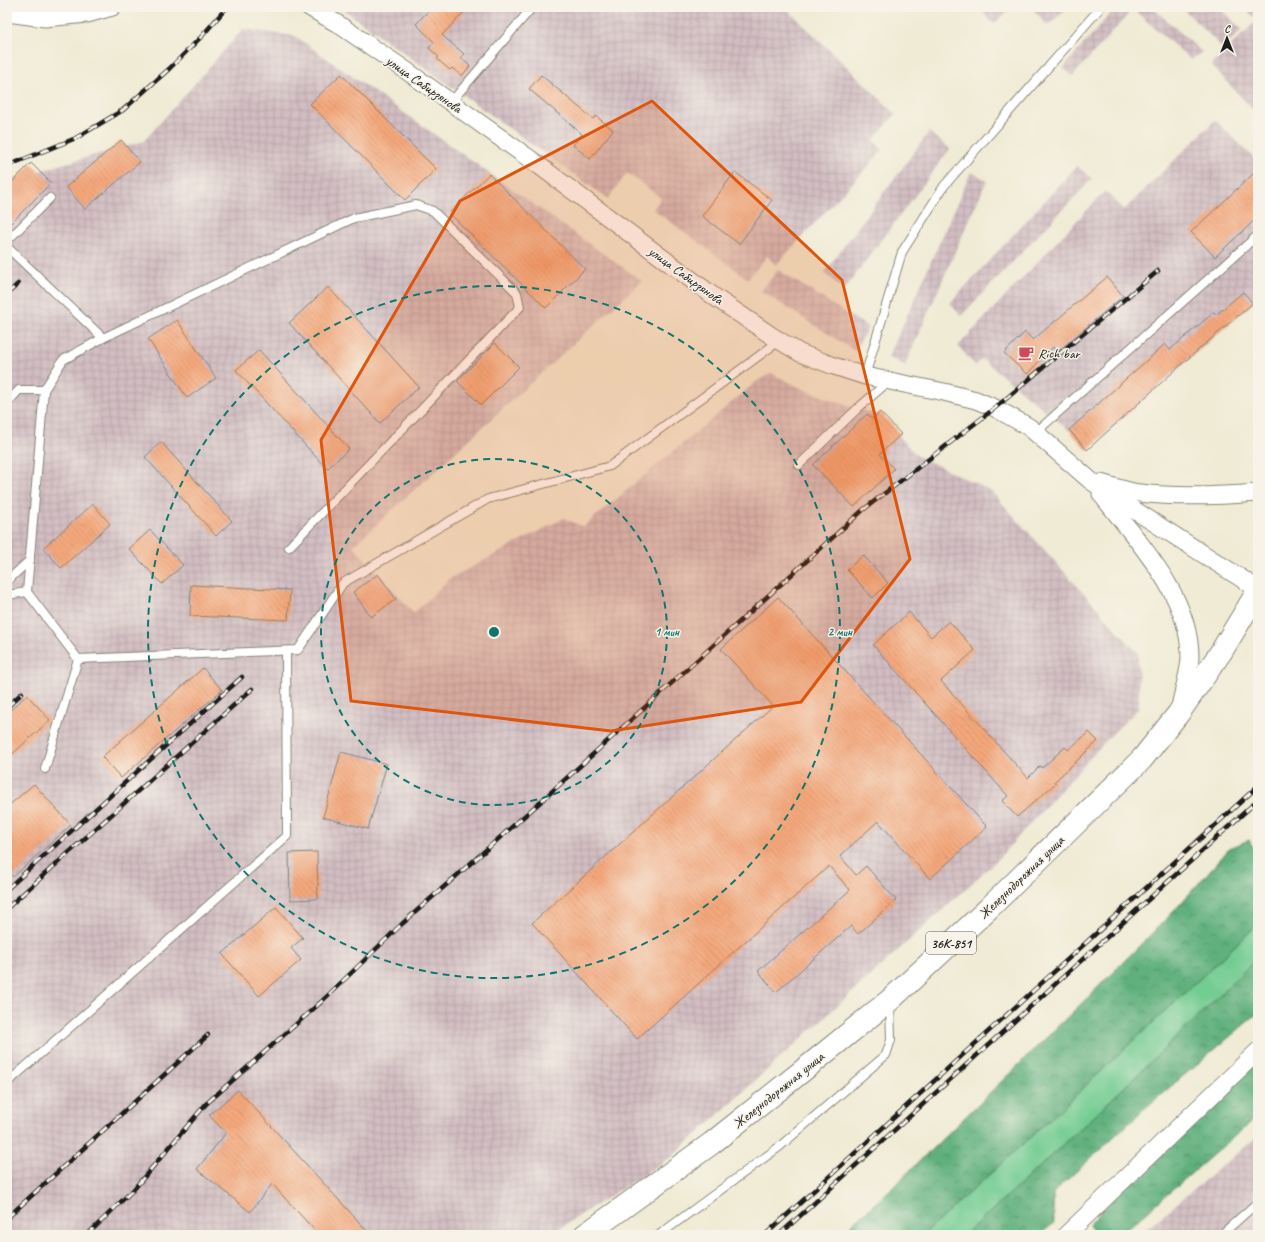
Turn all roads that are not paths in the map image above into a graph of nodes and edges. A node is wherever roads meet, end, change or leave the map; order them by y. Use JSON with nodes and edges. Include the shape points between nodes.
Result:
{"nodes":[{"id":1,"x":112,"y":7,"type":"edge"},
{"id":2,"x":310,"y":7,"type":"edge"},
{"id":3,"x":1100,"y":7,"type":"edge"},
{"id":4,"x":530,"y":10,"type":"dead end"},
{"id":5,"x":7,"y":12,"type":"edge"},
{"id":6,"x":451,"y":102,"type":"junction"},
{"id":7,"x":50,"y":198,"type":"dead end"},
{"id":8,"x":1258,"y":235,"type":"edge"},
{"id":9,"x":7,"y":241,"type":"edge"},
{"id":10,"x":7,"y":247,"type":"edge"},
{"id":11,"x":103,"y":338,"type":"junction"},
{"id":12,"x":780,"y":341,"type":"junction"},
{"id":13,"x":865,"y":376,"type":"junction"},
{"id":14,"x":889,"y":381,"type":"junction"},
{"id":15,"x":44,"y":390,"type":"junction"},
{"id":16,"x":7,"y":403,"type":"edge"},
{"id":17,"x":1035,"y":433,"type":"junction"},
{"id":18,"x":799,"y":465,"type":"dead end"},
{"id":19,"x":1092,"y":481,"type":"junction"},
{"id":20,"x":1258,"y":493,"type":"edge"},
{"id":21,"x":289,"y":547,"type":"dead end"},
{"id":22,"x":30,"y":560,"type":"junction"},
{"id":23,"x":7,"y":582,"type":"edge"},
{"id":24,"x":1258,"y":590,"type":"edge"},
{"id":25,"x":27,"y":592,"type":"junction"},
{"id":26,"x":7,"y":594,"type":"edge"},
{"id":27,"x":286,"y":651,"type":"junction"},
{"id":28,"x":78,"y":659,"type":"junction"},
{"id":29,"x":1178,"y":714,"type":"junction"},
{"id":30,"x":45,"y":769,"type":"dead end"},
{"id":31,"x":890,"y":1000,"type":"junction"},
{"id":32,"x":1258,"y":1051,"type":"edge"},
{"id":33,"x":7,"y":1083,"type":"edge"},
{"id":34,"x":1258,"y":1202,"type":"edge"},
{"id":35,"x":585,"y":1235,"type":"edge"},
{"id":36,"x":659,"y":1235,"type":"edge"},
{"id":37,"x":1066,"y":1235,"type":"edge"},
{"id":38,"x":1221,"y":1235,"type":"edge"}],
"edges":[{"from":1,"to":5,"type":"street","via":[[86,14],[45,18]]},
{"from":2,"to":6,"type":"street","name":"улица Сабирзянова"},
{"from":3,"to":13,"type":"lane","via":[[944,186],[902,252]]},
{"from":4,"to":6,"type":"lane"},
{"from":6,"to":12,"type":"street","name":"улица Сабирзянова","via":[[716,298]]},
{"from":7,"to":9,"type":"lane"},
{"from":8,"to":17,"type":"lane"},
{"from":10,"to":11,"type":"lane"},
{"from":11,"to":15,"type":"lane","via":[[63,360]]},
{"from":11,"to":21,"type":"lane","via":[[354,218],[416,205],[433,211],[517,294],[520,307]]},
{"from":12,"to":13,"type":"street","name":"улица Сабирзянова","via":[[800,353]]},
{"from":12,"to":27,"type":"lane","via":[[610,466],[488,499],[343,583],[298,650]]},
{"from":13,"to":14,"type":"street","name":"улица Сабирзянова"},
{"from":14,"to":17,"type":"street","name":"улица Сабирзянова","via":[[976,400],[1029,427]]},
{"from":14,"to":18,"type":"lane"},
{"from":15,"to":16,"type":"lane","via":[[19,390]]},
{"from":15,"to":22,"type":"lane"},
{"from":17,"to":19,"type":"street","name":"улица Сабирзянова"},
{"from":19,"to":20,"type":"street","via":[[1139,493],[1176,496]]},
{"from":19,"to":24,"type":"street"},
{"from":19,"to":29,"type":"street","via":[[1167,582],[1180,609],[1187,631],[1190,659]]},
{"from":22,"to":23,"type":"lane"},
{"from":22,"to":25,"type":"lane"},
{"from":24,"to":29,"type":"main road","name":"Железнодорожная улица","number":"36К-851","via":[[1221,652]]},
{"from":25,"to":26,"type":"lane"},
{"from":25,"to":28,"type":"lane"},
{"from":27,"to":28,"type":"lane"},
{"from":27,"to":33,"type":"lane","via":[[287,836]]},
{"from":28,"to":30,"type":"lane"},
{"from":29,"to":31,"type":"main road","name":"Железнодорожная улица","number":"36К-851","via":[[1142,759],[1108,793]]},
{"from":31,"to":35,"type":"main road","name":"Железнодорожная улица","number":"36К-851","via":[[712,1143]]},
{"from":31,"to":36,"type":"lane","via":[[891,1040],[886,1055],[779,1147]]},
{"from":32,"to":37,"type":"street"},
{"from":34,"to":38,"type":"lane"}]}
